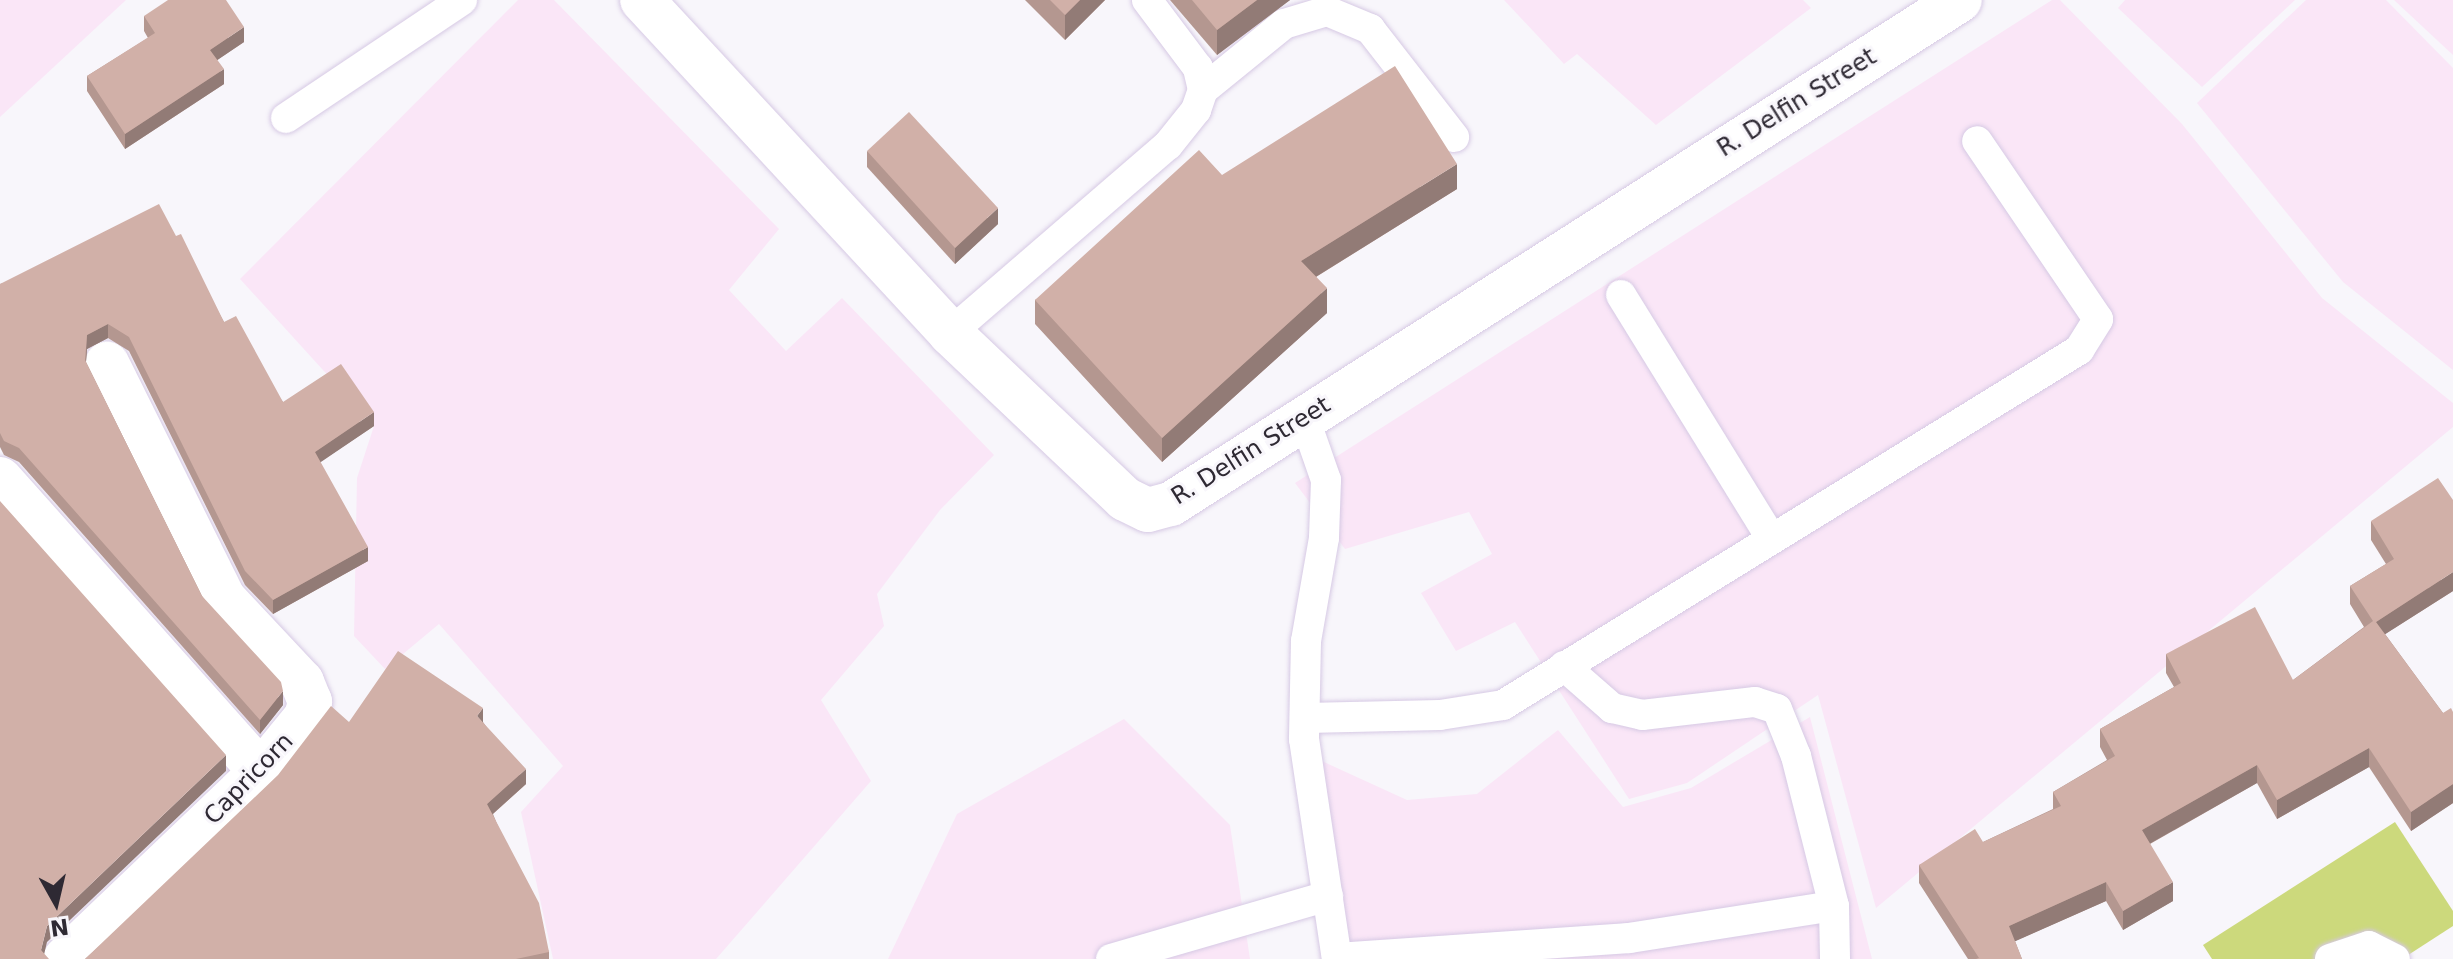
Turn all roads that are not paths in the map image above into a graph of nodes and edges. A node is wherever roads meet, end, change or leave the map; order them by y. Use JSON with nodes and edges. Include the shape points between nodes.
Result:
{"nodes":[{"id":1,"x":462,"y":0,"type":"edge"},
{"id":2,"x":642,"y":0,"type":"edge"},
{"id":3,"x":1147,"y":0,"type":"edge"},
{"id":4,"x":1960,"y":0,"type":"edge"},
{"id":5,"x":1203,"y":90,"type":"junction"},
{"id":6,"x":286,"y":118,"type":"dead end"},
{"id":7,"x":1454,"y":137,"type":"dead end"},
{"id":8,"x":1977,"y":141,"type":"dead end"},
{"id":9,"x":1621,"y":295,"type":"dead end"},
{"id":10,"x":950,"y":333,"type":"junction"},
{"id":11,"x":107,"y":363,"type":"dead end"},
{"id":12,"x":1304,"y":417,"type":"junction"},
{"id":13,"x":0,"y":479,"type":"edge"},
{"id":14,"x":1771,"y":538,"type":"junction"},
{"id":15,"x":1564,"y":666,"type":"junction"},
{"id":16,"x":1306,"y":718,"type":"junction"},
{"id":17,"x":261,"y":772,"type":"junction"},
{"id":18,"x":1328,"y":896,"type":"junction"},
{"id":19,"x":1834,"y":906,"type":"junction"},
{"id":20,"x":1630,"y":948,"type":"edge"},
{"id":21,"x":65,"y":959,"type":"edge"},
{"id":22,"x":1111,"y":959,"type":"edge"},
{"id":23,"x":1337,"y":959,"type":"edge"},
{"id":24,"x":1835,"y":959,"type":"edge"},
{"id":25,"x":2330,"y":959,"type":"edge"},
{"id":26,"x":2395,"y":959,"type":"edge"}],
"edges":[{"from":1,"to":6,"type":"lane"},
{"from":2,"to":10,"type":"street","name":"R. Delfin Street"},
{"from":3,"to":5,"type":"lane","via":[[1198,68]]},
{"from":4,"to":12,"type":"street","name":"R. Delfin Street"},
{"from":5,"to":7,"type":"lane","via":[[1284,24],[1327,11],[1370,29]]},
{"from":5,"to":10,"type":"lane","via":[[1196,110],[1168,145]]},
{"from":8,"to":14,"type":"lane","via":[[2098,319],[2079,350]]},
{"from":9,"to":14,"type":"lane"},
{"from":10,"to":12,"type":"street","name":"R. Delfin Street","via":[[1125,499],[1148,510],[1171,504]]},
{"from":11,"to":17,"type":"street","name":"Capricorn","via":[[224,599],[302,682],[310,702],[306,717]]},
{"from":12,"to":16,"type":"lane","via":[[1326,480],[1324,538],[1306,641]]},
{"from":13,"to":17,"type":"street"},
{"from":14,"to":15,"type":"lane"},
{"from":15,"to":16,"type":"lane","via":[[1503,705],[1440,715]]},
{"from":15,"to":19,"type":"lane","via":[[1612,708],[1642,715],[1755,702],[1777,709],[1796,756]]},
{"from":16,"to":18,"type":"lane","via":[[1304,739]]},
{"from":17,"to":21,"type":"street","name":"Capricorn"},
{"from":18,"to":22,"type":"lane"},
{"from":18,"to":23,"type":"lane"},
{"from":19,"to":20,"type":"lane"},
{"from":19,"to":24,"type":"lane"},
{"from":20,"to":23,"type":"lane"},
{"from":25,"to":26,"type":"lane","via":[[2369,946]]}]}
